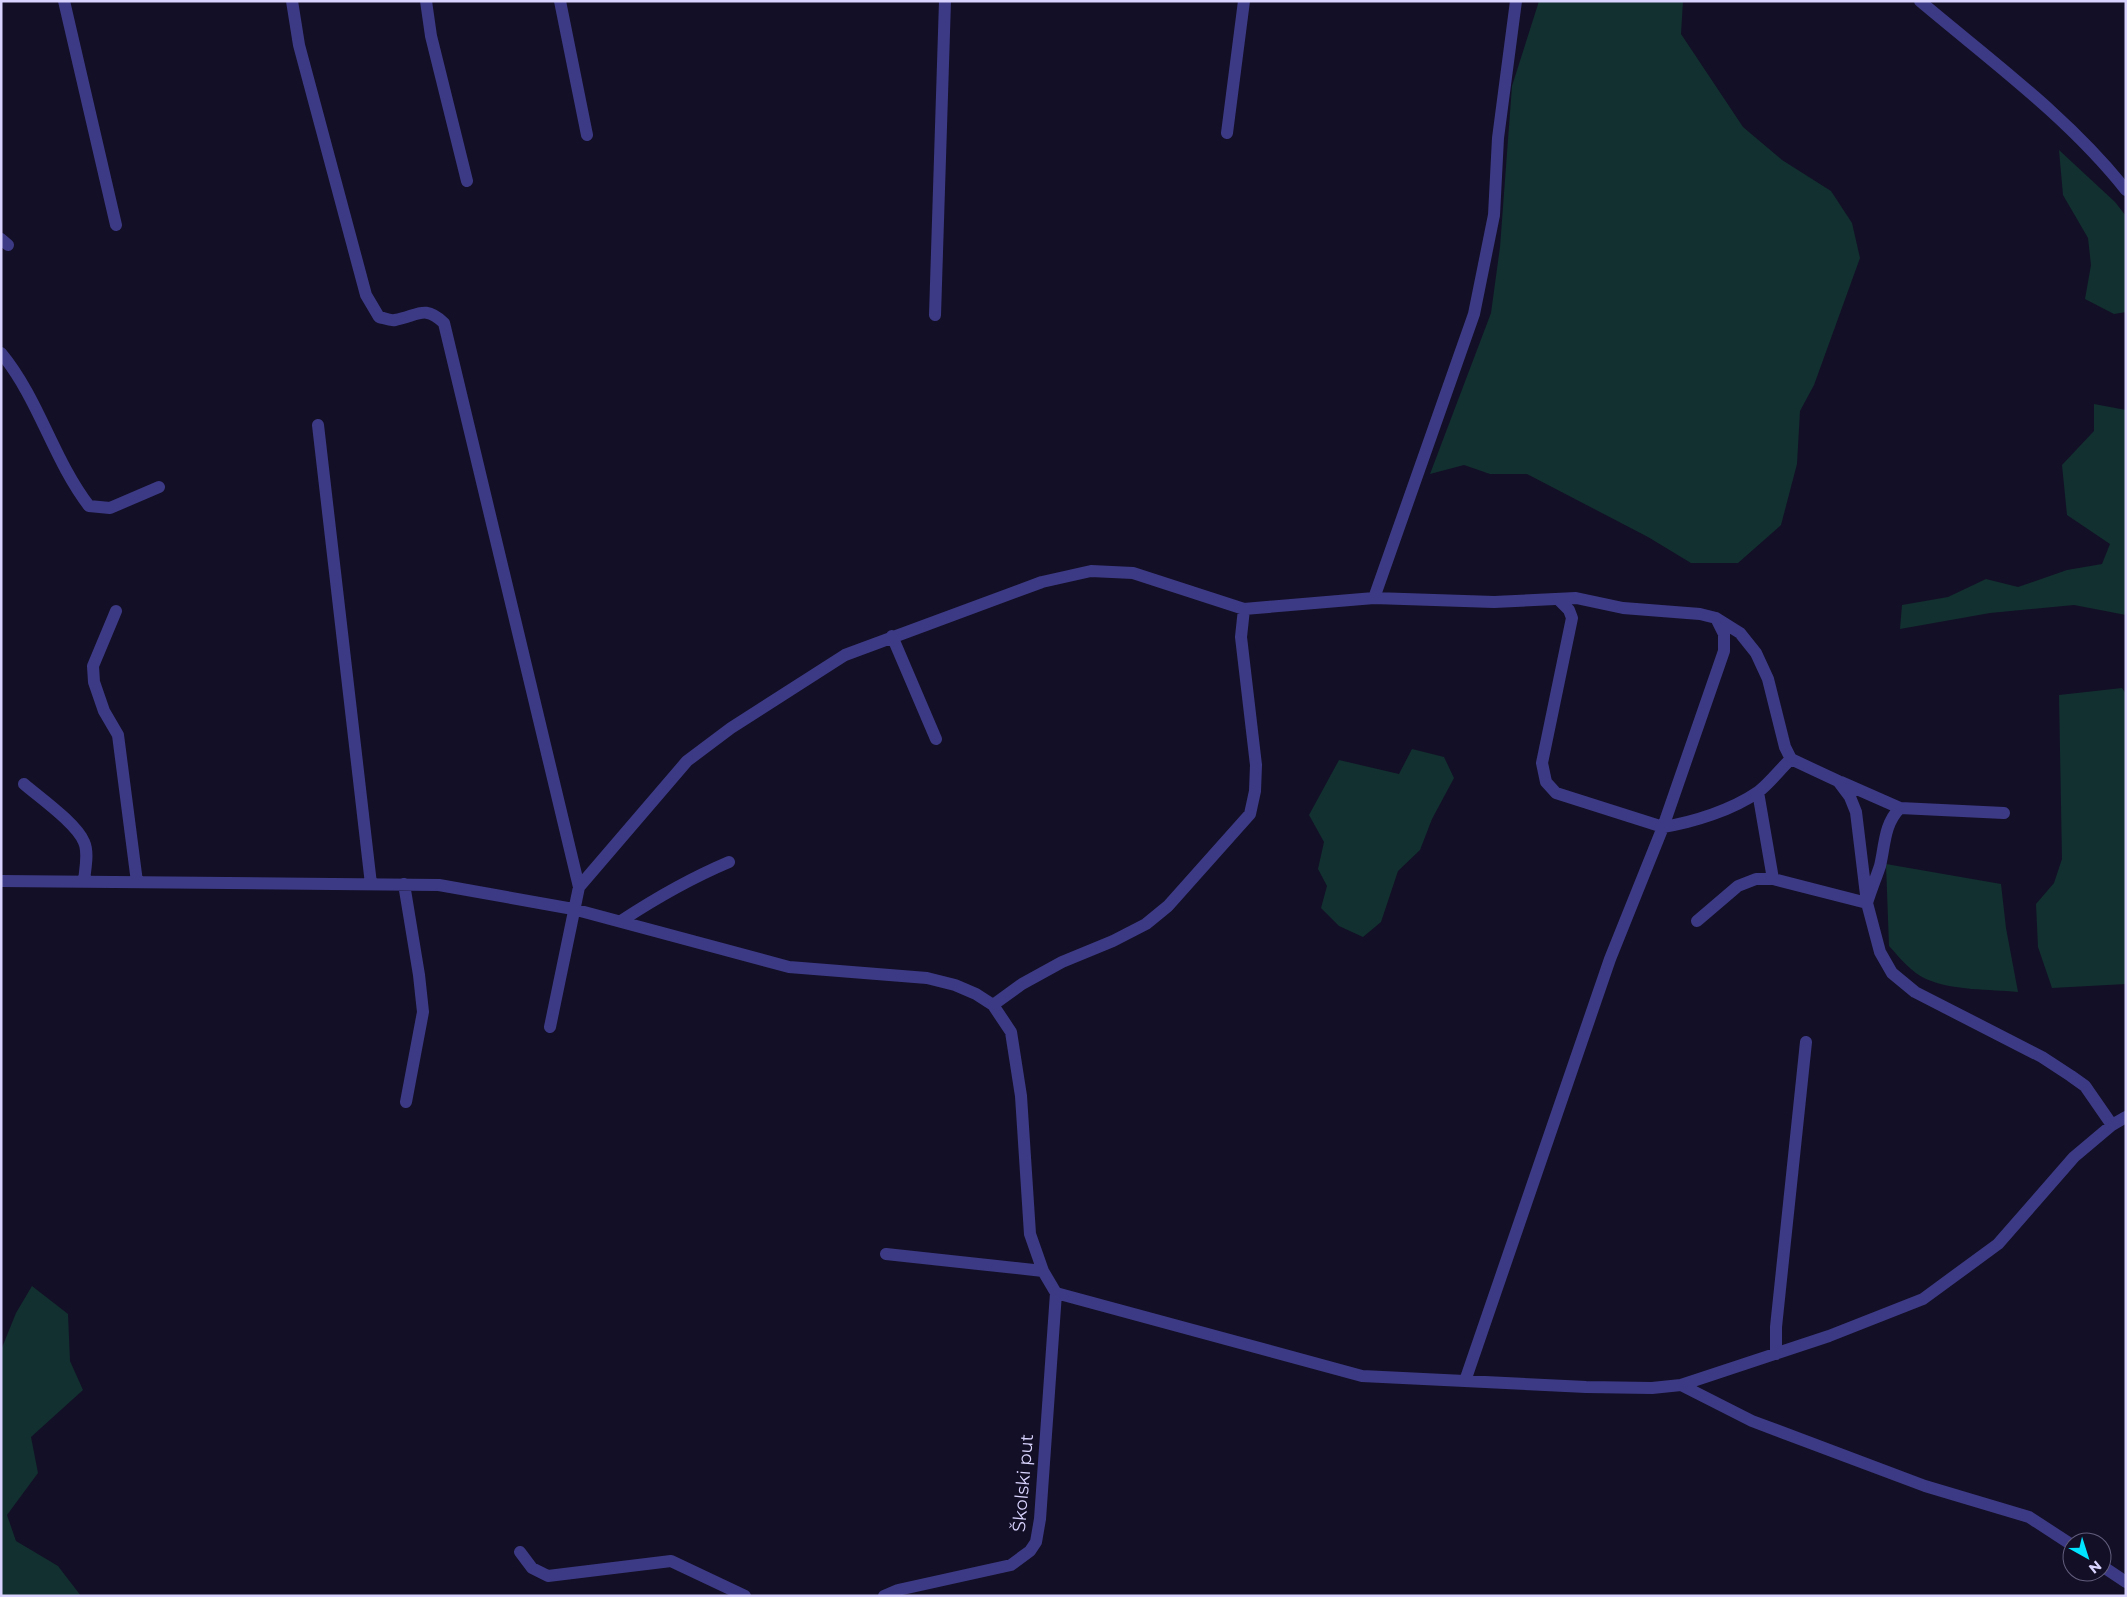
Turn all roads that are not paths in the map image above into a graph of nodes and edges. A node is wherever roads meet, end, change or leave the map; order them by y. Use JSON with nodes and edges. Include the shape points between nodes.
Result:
{"nodes":[{"id":1,"x":64,"y":1,"type":"edge"},
{"id":2,"x":292,"y":1,"type":"edge"},
{"id":3,"x":426,"y":1,"type":"edge"},
{"id":4,"x":560,"y":1,"type":"edge"},
{"id":5,"x":945,"y":1,"type":"edge"},
{"id":6,"x":1244,"y":1,"type":"edge"},
{"id":7,"x":1516,"y":1,"type":"edge"},
{"id":8,"x":1920,"y":1,"type":"edge"},
{"id":9,"x":1227,"y":133,"type":"dead end"},
{"id":10,"x":587,"y":135,"type":"dead end"},
{"id":11,"x":467,"y":180,"type":"dead end"},
{"id":12,"x":2126,"y":190,"type":"edge"},
{"id":13,"x":116,"y":225,"type":"dead end"},
{"id":14,"x":935,"y":315,"type":"dead end"},
{"id":15,"x":1,"y":353,"type":"edge"},
{"id":16,"x":318,"y":425,"type":"dead end"},
{"id":17,"x":159,"y":487,"type":"dead end"},
{"id":18,"x":1374,"y":598,"type":"junction"},
{"id":19,"x":1558,"y":599,"type":"junction"},
{"id":20,"x":1244,"y":610,"type":"junction"},
{"id":21,"x":116,"y":611,"type":"dead end"},
{"id":22,"x":1716,"y":618,"type":"junction"},
{"id":23,"x":892,"y":636,"type":"junction"},
{"id":24,"x":936,"y":739,"type":"dead end"},
{"id":25,"x":1791,"y":758,"type":"junction"},
{"id":26,"x":1838,"y":781,"type":"junction"},
{"id":27,"x":24,"y":784,"type":"dead end"},
{"id":28,"x":1758,"y":792,"type":"junction"},
{"id":29,"x":1900,"y":808,"type":"junction"},
{"id":30,"x":2004,"y":813,"type":"dead end"},
{"id":31,"x":1663,"y":827,"type":"junction"},
{"id":32,"x":730,"y":862,"type":"dead end"},
{"id":33,"x":1773,"y":878,"type":"junction"},
{"id":34,"x":1,"y":881,"type":"edge"},
{"id":35,"x":84,"y":881,"type":"junction"},
{"id":36,"x":138,"y":882,"type":"junction"},
{"id":37,"x":371,"y":884,"type":"junction"},
{"id":38,"x":404,"y":884,"type":"junction"},
{"id":39,"x":579,"y":887,"type":"junction"},
{"id":40,"x":1867,"y":903,"type":"junction"},
{"id":41,"x":573,"y":909,"type":"junction"},
{"id":42,"x":621,"y":920,"type":"junction"},
{"id":43,"x":1697,"y":921,"type":"dead end"},
{"id":44,"x":993,"y":1005,"type":"junction"},
{"id":45,"x":550,"y":1027,"type":"dead end"},
{"id":46,"x":1806,"y":1042,"type":"dead end"},
{"id":47,"x":406,"y":1102,"type":"dead end"},
{"id":48,"x":2126,"y":1117,"type":"edge"},
{"id":49,"x":2112,"y":1125,"type":"junction"},
{"id":50,"x":886,"y":1254,"type":"dead end"},
{"id":51,"x":1043,"y":1271,"type":"junction"},
{"id":52,"x":1056,"y":1293,"type":"junction"},
{"id":53,"x":1776,"y":1354,"type":"junction"},
{"id":54,"x":1465,"y":1381,"type":"junction"},
{"id":55,"x":1681,"y":1385,"type":"junction"},
{"id":56,"x":2062,"y":1539,"type":"edge"},
{"id":57,"x":520,"y":1552,"type":"dead end"},
{"id":58,"x":2112,"y":1573,"type":"edge"},
{"id":59,"x":2126,"y":1582,"type":"edge"},
{"id":60,"x":745,"y":1596,"type":"edge"},
{"id":61,"x":884,"y":1596,"type":"edge"}],
"edges":[{"from":1,"to":13,"type":"street"},
{"from":2,"to":39,"type":"street","via":[[299,46],[366,295],[379,317],[394,320],[421,311],[436,315],[444,323]]},
{"from":3,"to":11,"type":"street","via":[[431,36]]},
{"from":4,"to":10,"type":"street"},
{"from":5,"to":14,"type":"street"},
{"from":6,"to":9,"type":"street"},
{"from":7,"to":18,"type":"street","via":[[1498,138],[1494,216],[1474,314]]},
{"from":8,"to":12,"type":"street","via":[[2048,108]]},
{"from":15,"to":17,"type":"street","via":[[40,413],[72,483],[89,506],[110,508]]},
{"from":16,"to":37,"type":"street"},
{"from":18,"to":19,"type":"street","via":[[1485,602]]},
{"from":18,"to":20,"type":"street"},
{"from":19,"to":22,"type":"street","via":[[1576,598],[1623,608]]},
{"from":19,"to":31,"type":"street","via":[[1569,610],[1572,626],[1542,763],[1546,782],[1556,792]]},
{"from":20,"to":23,"type":"street","via":[[1133,573],[1091,571],[1042,582]]},
{"from":20,"to":44,"type":"street","via":[[1241,637],[1256,765],[1250,814],[1168,906],[1146,924],[1062,962]]},
{"from":21,"to":36,"type":"street","via":[[93,666],[94,682],[104,711],[118,735]]},
{"from":22,"to":25,"type":"street","via":[[1740,633],[1756,653],[1768,679],[1785,747]]},
{"from":22,"to":31,"type":"street","via":[[1724,634],[1724,651]]},
{"from":23,"to":24,"type":"street"},
{"from":23,"to":39,"type":"street","via":[[845,656],[731,728],[687,761]]},
{"from":25,"to":26,"type":"street"},
{"from":25,"to":28,"type":"street"},
{"from":26,"to":29,"type":"street"},
{"from":26,"to":40,"type":"street","via":[[1856,812]]},
{"from":27,"to":35,"type":"street","via":[[84,841]]},
{"from":28,"to":31,"type":"street","via":[[1723,809]]},
{"from":28,"to":33,"type":"street"},
{"from":29,"to":30,"type":"street"},
{"from":29,"to":40,"type":"street","via":[[1887,829],[1880,865]]},
{"from":31,"to":54,"type":"street","via":[[1610,959]]},
{"from":32,"to":42,"type":"street","via":[[653,899]]},
{"from":33,"to":40,"type":"street"},
{"from":33,"to":43,"type":"street","via":[[1756,879],[1738,886]]},
{"from":34,"to":35,"type":"street"},
{"from":35,"to":36,"type":"street"},
{"from":36,"to":37,"type":"street"},
{"from":37,"to":38,"type":"street"},
{"from":38,"to":41,"type":"street","via":[[439,885]]},
{"from":38,"to":47,"type":"street","via":[[423,1012]]},
{"from":39,"to":41,"type":"street"},
{"from":40,"to":49,"type":"street","via":[[1880,952],[1892,973],[1915,992],[2042,1057],[2071,1076],[2085,1086]]},
{"from":41,"to":42,"type":"street"},
{"from":41,"to":45,"type":"street"},
{"from":42,"to":44,"type":"street","via":[[789,967],[927,978],[969,991]]},
{"from":44,"to":51,"type":"street","via":[[1011,1032],[1017,1060],[1030,1234]]},
{"from":46,"to":53,"type":"street","via":[[1776,1327]]},
{"from":48,"to":49,"type":"street"},
{"from":49,"to":53,"type":"street","via":[[2074,1156],[1998,1244],[1923,1299]]},
{"from":50,"to":51,"type":"street"},
{"from":51,"to":52,"type":"street"},
{"from":52,"to":54,"type":"street","via":[[1362,1376]]},
{"from":52,"to":61,"type":"street","name":"Školski put","via":[[1040,1519],[1033,1546],[1011,1565],[898,1590]]},
{"from":53,"to":55,"type":"street"},
{"from":54,"to":55,"type":"street","via":[[1586,1387]]},
{"from":55,"to":56,"type":"street","via":[[1752,1422],[1925,1486],[2029,1518]]},
{"from":57,"to":60,"type":"street","via":[[532,1568],[548,1576],[671,1561]]},
{"from":58,"to":59,"type":"street"}]}
